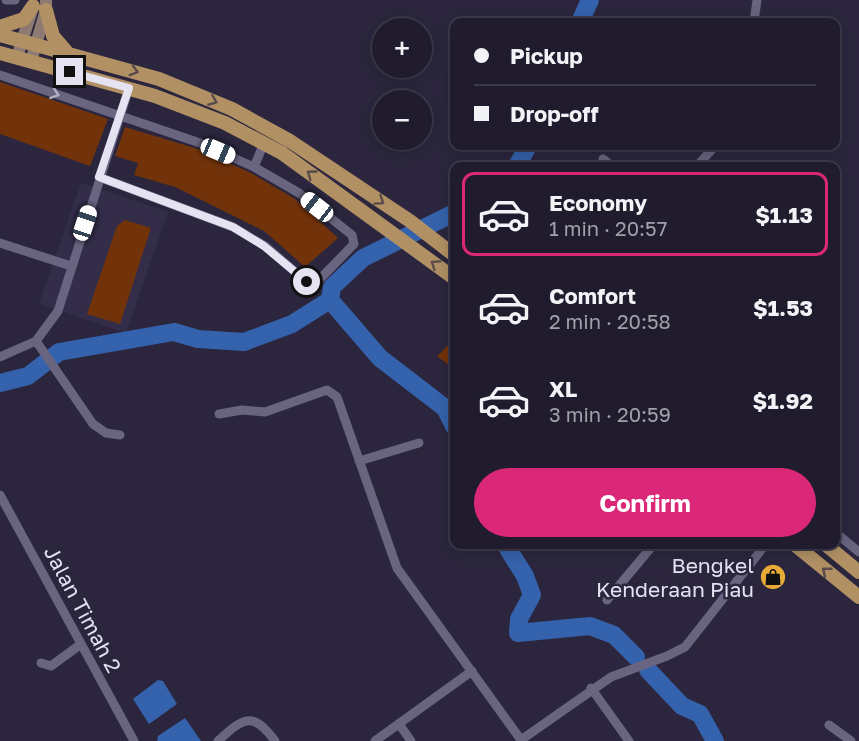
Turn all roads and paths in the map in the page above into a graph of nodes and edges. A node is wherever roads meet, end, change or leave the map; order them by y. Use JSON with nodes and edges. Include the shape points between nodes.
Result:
{"nodes":[{"id":1,"x":6,"y":0,"type":"edge"},
{"id":2,"x":15,"y":0,"type":"edge"},
{"id":3,"x":757,"y":0,"type":"edge"},
{"id":4,"x":41,"y":4,"type":"edge"},
{"id":5,"x":755,"y":18,"type":"edge"},
{"id":6,"x":0,"y":27,"type":"edge"},
{"id":7,"x":0,"y":35,"type":"edge"},
{"id":8,"x":29,"y":43,"type":"junction"},
{"id":9,"x":0,"y":53,"type":"edge"},
{"id":10,"x":68,"y":53,"type":"junction"},
{"id":11,"x":17,"y":57,"type":"junction"},
{"id":12,"x":31,"y":61,"type":"junction"},
{"id":13,"x":0,"y":75,"type":"edge"},
{"id":14,"x":129,"y":88,"type":"junction"},
{"id":15,"x":120,"y":116,"type":"junction"},
{"id":16,"x":264,"y":143,"type":"junction"},
{"id":17,"x":711,"y":150,"type":"edge"},
{"id":18,"x":603,"y":159,"type":"dead end"},
{"id":19,"x":607,"y":162,"type":"edge"},
{"id":20,"x":701,"y":162,"type":"edge"},
{"id":21,"x":254,"y":166,"type":"junction"},
{"id":22,"x":99,"y":177,"type":"junction"},
{"id":23,"x":0,"y":243,"type":"edge"},
{"id":24,"x":450,"y":252,"type":"edge"},
{"id":25,"x":71,"y":266,"type":"junction"},
{"id":26,"x":450,"y":275,"type":"edge"},
{"id":27,"x":36,"y":341,"type":"junction"},
{"id":28,"x":0,"y":357,"type":"edge"},
{"id":29,"x":219,"y":414,"type":"dead end"},
{"id":30,"x":120,"y":435,"type":"dead end"},
{"id":31,"x":419,"y":443,"type":"dead end"},
{"id":32,"x":359,"y":461,"type":"junction"},
{"id":33,"x":0,"y":495,"type":"edge"},
{"id":34,"x":840,"y":536,"type":"edge"},
{"id":35,"x":650,"y":549,"type":"edge"},
{"id":36,"x":762,"y":549,"type":"edge"},
{"id":37,"x":800,"y":549,"type":"edge"},
{"id":38,"x":831,"y":549,"type":"edge"},
{"id":39,"x":859,"y":552,"type":"edge"},
{"id":40,"x":859,"y":572,"type":"edge"},
{"id":41,"x":859,"y":597,"type":"edge"},
{"id":42,"x":607,"y":600,"type":"dead end"},
{"id":43,"x":81,"y":644,"type":"junction"},
{"id":44,"x":41,"y":663,"type":"dead end"},
{"id":45,"x":472,"y":671,"type":"junction"},
{"id":46,"x":591,"y":688,"type":"junction"},
{"id":47,"x":399,"y":724,"type":"junction"},
{"id":48,"x":829,"y":725,"type":"dead end"},
{"id":49,"x":521,"y":740,"type":"edge"},
{"id":50,"x":134,"y":741,"type":"edge"},
{"id":51,"x":218,"y":741,"type":"edge"},
{"id":52,"x":275,"y":741,"type":"edge"},
{"id":53,"x":375,"y":741,"type":"edge"},
{"id":54,"x":411,"y":741,"type":"edge"},
{"id":55,"x":629,"y":741,"type":"edge"},
{"id":56,"x":851,"y":741,"type":"edge"}],
"edges":[{"from":1,"to":2,"type":"street"},
{"from":3,"to":5,"type":"street"},
{"from":4,"to":6,"type":"main road","via":[[24,19]]},
{"from":4,"to":8,"type":"street"},
{"from":4,"to":10,"type":"main road","via":[[53,36]]},
{"from":7,"to":8,"type":"main road"},
{"from":8,"to":10,"type":"main road"},
{"from":8,"to":11,"type":"main road"},
{"from":8,"to":12,"type":"street"},
{"from":9,"to":11,"type":"main road"},
{"from":10,"to":24,"type":"main road","one_way":true,"via":[[159,79],[232,109],[290,141],[410,220]]},
{"from":11,"to":12,"type":"main road"},
{"from":12,"to":14,"type":"main road"},
{"from":13,"to":15,"type":"street","one_way":true},
{"from":14,"to":15,"type":"street"},
{"from":14,"to":16,"type":"main road","via":[[225,123]]},
{"from":15,"to":21,"type":"street"},
{"from":15,"to":22,"type":"street"},
{"from":16,"to":21,"type":"street"},
{"from":26,"to":16,"type":"main road","one_way":true},
{"from":17,"to":20,"type":"street"},
{"from":18,"to":19,"type":"street"},
{"from":21,"to":22,"type":"street","via":[[299,193],[352,235],[354,244],[318,281],[307,282],[264,246],[233,227]]},
{"from":22,"to":25,"type":"street"},
{"from":23,"to":25,"type":"street"},
{"from":25,"to":27,"type":"street","via":[[58,310]]},
{"from":27,"to":28,"type":"street"},
{"from":27,"to":30,"type":"street","via":[[93,424],[106,433]]},
{"from":29,"to":32,"type":"street","via":[[265,412],[327,390],[337,397]]},
{"from":31,"to":32,"type":"street"},
{"from":32,"to":45,"type":"street","via":[[397,568]]},
{"from":33,"to":43,"type":"street","name":"Jalan Timah 2"},
{"from":34,"to":39,"type":"street"},
{"from":35,"to":42,"type":"street"},
{"from":36,"to":46,"type":"street","via":[[685,647]]},
{"from":41,"to":37,"type":"main road","one_way":true},
{"from":38,"to":40,"type":"main road"},
{"from":43,"to":44,"type":"street","via":[[51,666]]},
{"from":43,"to":50,"type":"street","name":"Jalan Timah 2"},
{"from":45,"to":47,"type":"street"},
{"from":45,"to":49,"type":"street"},
{"from":46,"to":49,"type":"street"},
{"from":46,"to":55,"type":"street"},
{"from":47,"to":53,"type":"street"},
{"from":47,"to":54,"type":"street"},
{"from":48,"to":56,"type":"street"},
{"from":51,"to":52,"type":"street","via":[[245,720],[253,719]]}]}
